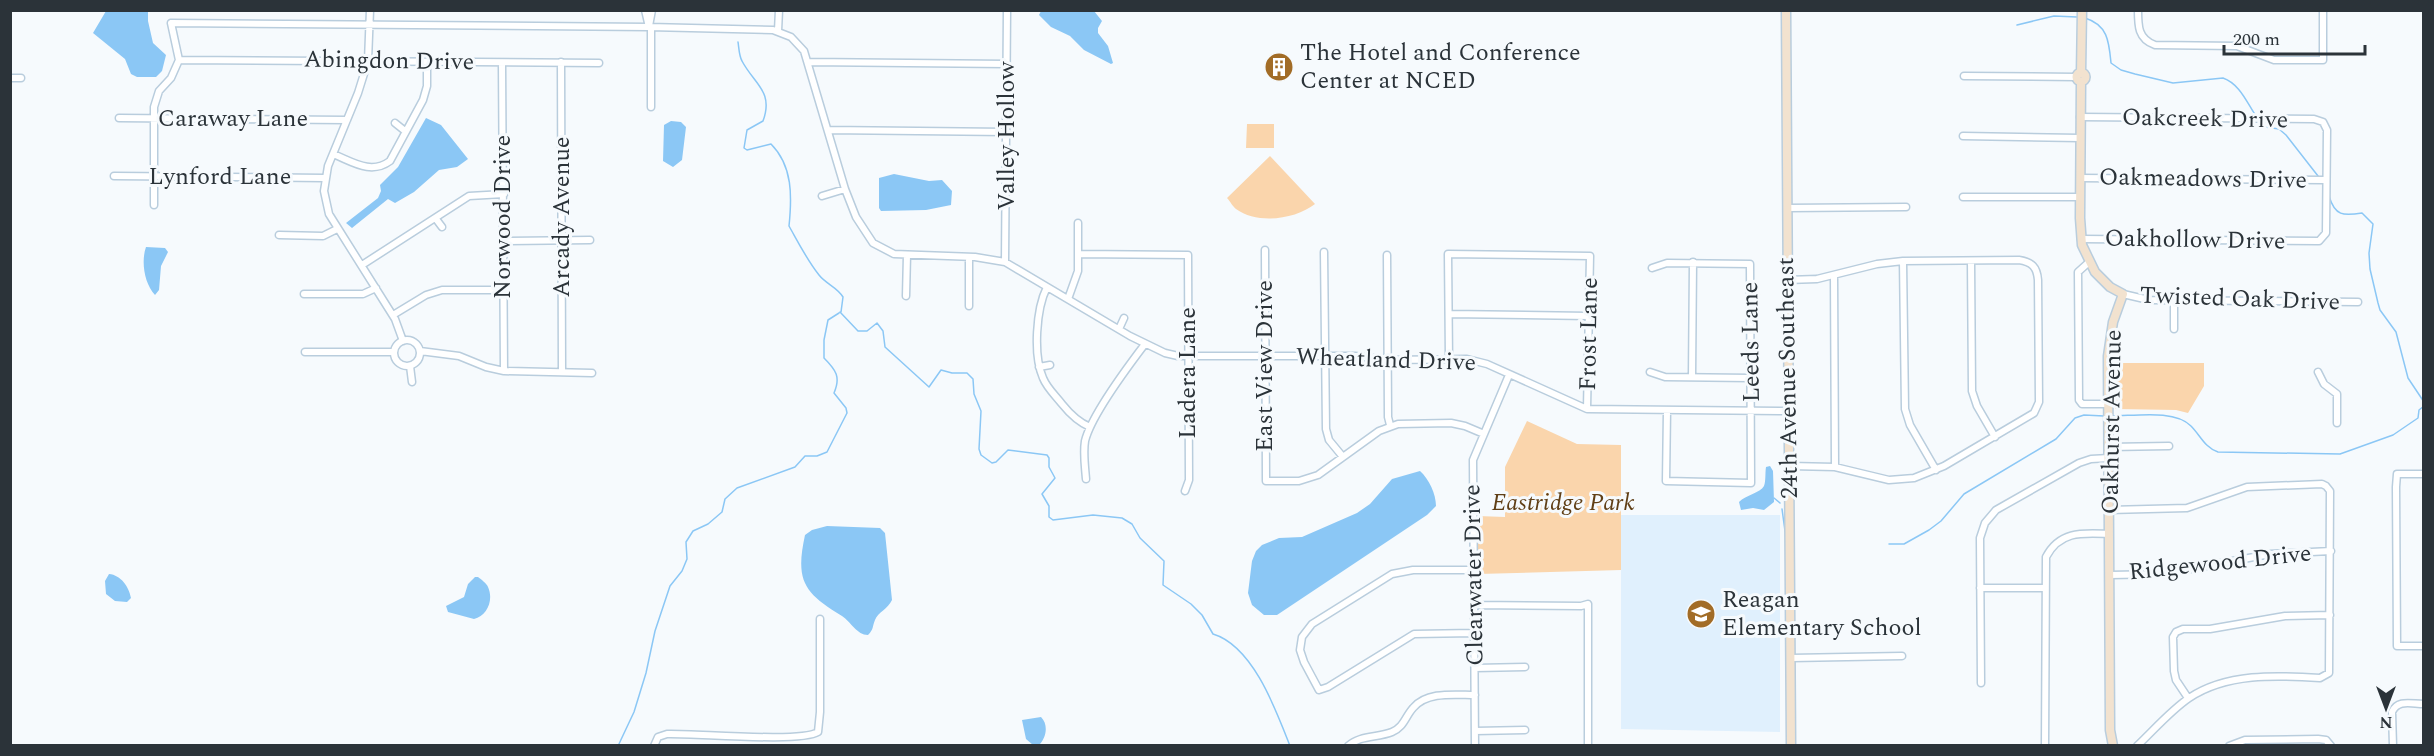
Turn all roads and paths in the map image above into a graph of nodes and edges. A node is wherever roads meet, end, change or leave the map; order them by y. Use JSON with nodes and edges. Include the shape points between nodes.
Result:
{"nodes":[{"id":1,"x":370,"y":10,"type":"edge"},
{"id":2,"x":645,"y":10,"type":"edge"},
{"id":3,"x":652,"y":10,"type":"edge"},
{"id":4,"x":779,"y":10,"type":"edge"},
{"id":5,"x":1007,"y":10,"type":"edge"},
{"id":6,"x":1786,"y":10,"type":"edge"},
{"id":7,"x":2082,"y":10,"type":"edge"},
{"id":8,"x":2138,"y":10,"type":"edge"},
{"id":9,"x":2323,"y":10,"type":"edge"},
{"id":10,"x":369,"y":26,"type":"junction"},
{"id":11,"x":650,"y":27,"type":"junction"},
{"id":12,"x":778,"y":31,"type":"junction"},
{"id":13,"x":179,"y":60,"type":"junction"},
{"id":14,"x":368,"y":61,"type":"junction"},
{"id":15,"x":427,"y":62,"type":"junction"},
{"id":16,"x":561,"y":62,"type":"junction"},
{"id":17,"x":809,"y":62,"type":"junction"},
{"id":18,"x":502,"y":63,"type":"junction"},
{"id":19,"x":599,"y":63,"type":"dead end"},
{"id":20,"x":1007,"y":64,"type":"junction"},
{"id":21,"x":1964,"y":75,"type":"dead end"},
{"id":22,"x":2080,"y":77,"type":"junction"},
{"id":23,"x":10,"y":78,"type":"edge"},
{"id":24,"x":21,"y":78,"type":"dead end"},
{"id":25,"x":651,"y":107,"type":"dead end"},
{"id":26,"x":2080,"y":117,"type":"junction"},
{"id":27,"x":119,"y":118,"type":"dead end"},
{"id":28,"x":153,"y":118,"type":"junction"},
{"id":29,"x":348,"y":120,"type":"junction"},
{"id":30,"x":395,"y":123,"type":"dead end"},
{"id":31,"x":405,"y":130,"type":"junction"},
{"id":32,"x":828,"y":130,"type":"junction"},
{"id":33,"x":1007,"y":132,"type":"junction"},
{"id":34,"x":1963,"y":136,"type":"dead end"},
{"id":35,"x":2080,"y":138,"type":"junction"},
{"id":36,"x":333,"y":154,"type":"junction"},
{"id":37,"x":114,"y":176,"type":"dead end"},
{"id":38,"x":154,"y":177,"type":"junction"},
{"id":39,"x":325,"y":178,"type":"junction"},
{"id":40,"x":2080,"y":178,"type":"junction"},
{"id":41,"x":2326,"y":181,"type":"junction"},
{"id":42,"x":845,"y":189,"type":"junction"},
{"id":43,"x":504,"y":194,"type":"junction"},
{"id":44,"x":822,"y":196,"type":"dead end"},
{"id":45,"x":1963,"y":197,"type":"dead end"},
{"id":46,"x":2080,"y":197,"type":"junction"},
{"id":47,"x":154,"y":205,"type":"dead end"},
{"id":48,"x":1906,"y":207,"type":"dead end"},
{"id":49,"x":1787,"y":208,"type":"junction"},
{"id":50,"x":436,"y":219,"type":"junction"},
{"id":51,"x":1078,"y":223,"type":"dead end"},
{"id":52,"x":442,"y":227,"type":"dead end"},
{"id":53,"x":337,"y":229,"type":"junction"},
{"id":54,"x":279,"y":235,"type":"dead end"},
{"id":55,"x":2081,"y":239,"type":"junction"},
{"id":56,"x":562,"y":240,"type":"junction"},
{"id":57,"x":590,"y":240,"type":"dead end"},
{"id":58,"x":504,"y":241,"type":"junction"},
{"id":59,"x":1265,"y":250,"type":"dead end"},
{"id":60,"x":1324,"y":252,"type":"dead end"},
{"id":61,"x":1078,"y":254,"type":"junction"},
{"id":62,"x":907,"y":255,"type":"junction"},
{"id":63,"x":1387,"y":255,"type":"dead end"},
{"id":64,"x":969,"y":257,"type":"junction"},
{"id":65,"x":1903,"y":261,"type":"junction"},
{"id":66,"x":1971,"y":261,"type":"junction"},
{"id":67,"x":1005,"y":262,"type":"junction"},
{"id":68,"x":1693,"y":262,"type":"junction"},
{"id":69,"x":2088,"y":262,"type":"junction"},
{"id":70,"x":362,"y":265,"type":"junction"},
{"id":71,"x":1652,"y":268,"type":"dead end"},
{"id":72,"x":1834,"y":275,"type":"junction"},
{"id":73,"x":1787,"y":280,"type":"junction"},
{"id":74,"x":1047,"y":287,"type":"junction"},
{"id":75,"x":376,"y":288,"type":"junction"},
{"id":76,"x":504,"y":290,"type":"junction"},
{"id":77,"x":304,"y":294,"type":"dead end"},
{"id":78,"x":2123,"y":294,"type":"junction"},
{"id":79,"x":906,"y":296,"type":"dead end"},
{"id":80,"x":1068,"y":299,"type":"junction"},
{"id":81,"x":2174,"y":300,"type":"junction"},
{"id":82,"x":2358,"y":302,"type":"dead end"},
{"id":83,"x":969,"y":306,"type":"dead end"},
{"id":84,"x":1449,"y":314,"type":"junction"},
{"id":85,"x":393,"y":315,"type":"junction"},
{"id":86,"x":1590,"y":316,"type":"junction"},
{"id":87,"x":1124,"y":318,"type":"dead end"},
{"id":88,"x":1119,"y":329,"type":"junction"},
{"id":89,"x":2174,"y":329,"type":"dead end"},
{"id":90,"x":403,"y":341,"type":"junction"},
{"id":91,"x":1145,"y":344,"type":"junction"},
{"id":92,"x":420,"y":351,"type":"junction"},
{"id":93,"x":305,"y":352,"type":"dead end"},
{"id":94,"x":394,"y":352,"type":"junction"},
{"id":95,"x":1265,"y":356,"type":"junction"},
{"id":96,"x":1325,"y":356,"type":"junction"},
{"id":97,"x":1188,"y":357,"type":"junction"},
{"id":98,"x":1388,"y":360,"type":"junction"},
{"id":99,"x":1449,"y":360,"type":"junction"},
{"id":100,"x":1050,"y":365,"type":"dead end"},
{"id":101,"x":410,"y":366,"type":"junction"},
{"id":102,"x":1039,"y":367,"type":"junction"},
{"id":103,"x":504,"y":371,"type":"junction"},
{"id":104,"x":562,"y":372,"type":"junction"},
{"id":105,"x":1650,"y":372,"type":"dead end"},
{"id":106,"x":2318,"y":372,"type":"dead end"},
{"id":107,"x":592,"y":373,"type":"dead end"},
{"id":108,"x":1509,"y":375,"type":"junction"},
{"id":109,"x":1692,"y":377,"type":"junction"},
{"id":110,"x":1750,"y":378,"type":"junction"},
{"id":111,"x":412,"y":382,"type":"dead end"},
{"id":112,"x":2109,"y":404,"type":"junction"},
{"id":113,"x":1587,"y":409,"type":"junction"},
{"id":114,"x":1667,"y":411,"type":"junction"},
{"id":115,"x":1790,"y":411,"type":"junction"},
{"id":116,"x":1751,"y":412,"type":"junction"},
{"id":117,"x":2337,"y":423,"type":"dead end"},
{"id":118,"x":1390,"y":425,"type":"junction"},
{"id":119,"x":1090,"y":427,"type":"junction"},
{"id":120,"x":1484,"y":434,"type":"junction"},
{"id":121,"x":1995,"y":437,"type":"junction"},
{"id":122,"x":2169,"y":446,"type":"dead end"},
{"id":123,"x":2109,"y":447,"type":"junction"},
{"id":124,"x":1343,"y":458,"type":"junction"},
{"id":125,"x":2109,"y":458,"type":"junction"},
{"id":126,"x":1790,"y":466,"type":"junction"},
{"id":127,"x":1836,"y":467,"type":"junction"},
{"id":128,"x":1936,"y":470,"type":"junction"},
{"id":129,"x":2424,"y":474,"type":"edge"},
{"id":130,"x":1086,"y":479,"type":"dead end"},
{"id":131,"x":1185,"y":490,"type":"dead end"},
{"id":132,"x":2109,"y":510,"type":"junction"},
{"id":133,"x":2109,"y":534,"type":"junction"},
{"id":134,"x":2331,"y":551,"type":"junction"},
{"id":135,"x":1474,"y":570,"type":"junction"},
{"id":136,"x":2110,"y":575,"type":"junction"},
{"id":137,"x":1980,"y":588,"type":"junction"},
{"id":138,"x":2044,"y":588,"type":"junction"},
{"id":139,"x":1474,"y":605,"type":"junction"},
{"id":140,"x":2330,"y":615,"type":"junction"},
{"id":141,"x":820,"y":619,"type":"dead end"},
{"id":142,"x":1474,"y":633,"type":"junction"},
{"id":143,"x":2424,"y":646,"type":"edge"},
{"id":144,"x":1902,"y":657,"type":"dead end"},
{"id":145,"x":1791,"y":658,"type":"junction"},
{"id":146,"x":1474,"y":668,"type":"junction"},
{"id":147,"x":1525,"y":668,"type":"dead end"},
{"id":148,"x":1981,"y":682,"type":"dead end"},
{"id":149,"x":1475,"y":695,"type":"junction"},
{"id":150,"x":2188,"y":698,"type":"junction"},
{"id":151,"x":2424,"y":704,"type":"edge"},
{"id":152,"x":1475,"y":730,"type":"junction"},
{"id":153,"x":1525,"y":730,"type":"dead end"},
{"id":154,"x":655,"y":742,"type":"edge"},
{"id":155,"x":1348,"y":745,"type":"edge"},
{"id":156,"x":1474,"y":746,"type":"edge"},
{"id":157,"x":1588,"y":746,"type":"edge"},
{"id":158,"x":1791,"y":746,"type":"edge"},
{"id":159,"x":2045,"y":746,"type":"edge"},
{"id":160,"x":2113,"y":746,"type":"edge"},
{"id":161,"x":2137,"y":746,"type":"edge"},
{"id":162,"x":2229,"y":746,"type":"edge"},
{"id":163,"x":2331,"y":746,"type":"edge"},
{"id":164,"x":2393,"y":746,"type":"edge"}],
"edges":[{"from":1,"to":10,"type":"street"},
{"from":2,"to":11,"type":"street"},
{"from":3,"to":11,"type":"street"},
{"from":4,"to":12,"type":"street"},
{"from":5,"to":20,"type":"street","name":"Valley Hollow"},
{"from":6,"to":49,"type":"street","name":"24th Avenue Southeast"},
{"from":7,"to":22,"type":"street"},
{"from":8,"to":9,"type":"street","via":[[2140,34],[2154,45],[2237,46],[2274,60],[2323,60]]},
{"from":10,"to":11,"type":"street"},
{"from":10,"to":13,"type":"street","via":[[171,23]]},
{"from":10,"to":14,"type":"street"},
{"from":11,"to":12,"type":"street"},
{"from":11,"to":25,"type":"street"},
{"from":12,"to":17,"type":"street","via":[[796,41]]},
{"from":13,"to":14,"type":"street","name":"Abingdon Drive"},
{"from":13,"to":28,"type":"street","via":[[171,78],[159,91]]},
{"from":14,"to":15,"type":"street","name":"Abingdon Drive"},
{"from":14,"to":29,"type":"street"},
{"from":15,"to":18,"type":"street","name":"Abingdon Drive"},
{"from":15,"to":31,"type":"street","via":[[423,100]]},
{"from":16,"to":18,"type":"street","name":"Abingdon Drive"},
{"from":16,"to":19,"type":"street","name":"Abingdon Drive"},
{"from":16,"to":56,"type":"street","name":"Arcady Avenue"},
{"from":17,"to":20,"type":"street"},
{"from":17,"to":32,"type":"street"},
{"from":18,"to":43,"type":"street","name":"Norwood Drive"},
{"from":20,"to":33,"type":"street","name":"Valley Hollow"},
{"from":21,"to":22,"type":"street"},
{"from":22,"to":26,"type":"street"},
{"from":23,"to":24,"type":"street"},
{"from":26,"to":35,"type":"street"},
{"from":26,"to":41,"type":"street","name":"Oakcreek Drive","via":[[2317,119],[2327,126]]},
{"from":27,"to":28,"type":"street","name":"Caraway Lane"},
{"from":28,"to":29,"type":"street","name":"Caraway Lane"},
{"from":28,"to":38,"type":"street"},
{"from":29,"to":36,"type":"street"},
{"from":30,"to":31,"type":"street"},
{"from":31,"to":36,"type":"street","via":[[390,160],[382,167],[372,169]]},
{"from":32,"to":33,"type":"street"},
{"from":32,"to":42,"type":"street"},
{"from":33,"to":67,"type":"street","name":"Valley Hollow"},
{"from":34,"to":35,"type":"street"},
{"from":35,"to":40,"type":"street"},
{"from":36,"to":39,"type":"street"},
{"from":37,"to":38,"type":"street","name":"Lynford Lane"},
{"from":38,"to":39,"type":"street","name":"Lynford Lane"},
{"from":38,"to":47,"type":"street"},
{"from":39,"to":53,"type":"street","via":[[326,204]]},
{"from":40,"to":41,"type":"street","name":"Oakmeadows Drive"},
{"from":40,"to":46,"type":"street"},
{"from":41,"to":55,"type":"street","name":"Oakhollow Drive","via":[[2326,235],[2319,241]]},
{"from":42,"to":44,"type":"street"},
{"from":42,"to":62,"type":"street","via":[[856,217],[873,243],[894,254]]},
{"from":43,"to":50,"type":"street","via":[[470,196]]},
{"from":43,"to":58,"type":"street","name":"Norwood Drive"},
{"from":45,"to":46,"type":"street"},
{"from":46,"to":55,"type":"street"},
{"from":48,"to":49,"type":"street"},
{"from":49,"to":73,"type":"street","name":"24th Avenue Southeast"},
{"from":50,"to":52,"type":"street"},
{"from":50,"to":70,"type":"street"},
{"from":51,"to":61,"type":"street"},
{"from":53,"to":54,"type":"street","via":[[324,236]]},
{"from":53,"to":70,"type":"street"},
{"from":55,"to":69,"type":"street"},
{"from":56,"to":57,"type":"street"},
{"from":56,"to":58,"type":"street"},
{"from":56,"to":104,"type":"street","name":"Arcady Avenue"},
{"from":58,"to":76,"type":"street","name":"Norwood Drive"},
{"from":59,"to":95,"type":"street","name":"East View Drive"},
{"from":60,"to":96,"type":"street"},
{"from":61,"to":80,"type":"street","via":[[1077,280]]},
{"from":61,"to":97,"type":"street","name":"Ladera Lane","via":[[1188,255]]},
{"from":62,"to":64,"type":"street"},
{"from":62,"to":79,"type":"street"},
{"from":63,"to":98,"type":"street"},
{"from":64,"to":67,"type":"street"},
{"from":64,"to":83,"type":"street"},
{"from":65,"to":66,"type":"street"},
{"from":65,"to":72,"type":"street"},
{"from":65,"to":128,"type":"street","via":[[1905,409]]},
{"from":66,"to":121,"type":"street","via":[[1972,391]]},
{"from":66,"to":121,"type":"street","via":[[2025,261],[2035,267],[2037,275],[2039,406]]},
{"from":67,"to":74,"type":"street","name":"Wheatland Drive"},
{"from":68,"to":71,"type":"street","name":"Leeds Lane"},
{"from":68,"to":109,"type":"street"},
{"from":68,"to":110,"type":"street","name":"Leeds Lane","via":[[1750,264]]},
{"from":69,"to":78,"type":"street","via":[[2098,277]]},
{"from":69,"to":112,"type":"street","via":[[2078,272],[2079,400],[2082,404]]},
{"from":70,"to":75,"type":"street"},
{"from":72,"to":73,"type":"street"},
{"from":72,"to":127,"type":"street"},
{"from":73,"to":115,"type":"street","name":"24th Avenue Southeast"},
{"from":74,"to":80,"type":"street","name":"Wheatland Drive"},
{"from":74,"to":102,"type":"street","via":[[1038,323]]},
{"from":75,"to":77,"type":"street","via":[[363,294]]},
{"from":75,"to":85,"type":"street"},
{"from":76,"to":85,"type":"street","via":[[442,290]]},
{"from":76,"to":103,"type":"street","name":"Norwood Drive"},
{"from":78,"to":81,"type":"street","name":"Twisted Oak Drive"},
{"from":78,"to":112,"type":"street","name":"Oakhurst Avenue","via":[[2110,337]]},
{"from":80,"to":88,"type":"street","name":"Wheatland Drive"},
{"from":81,"to":82,"type":"street","name":"Twisted Oak Drive"},
{"from":81,"to":89,"type":"street"},
{"from":84,"to":86,"type":"street"},
{"from":84,"to":86,"type":"street","name":"Frost Lane","via":[[1448,254],[1590,256]]},
{"from":84,"to":99,"type":"street"},
{"from":85,"to":90,"type":"street"},
{"from":86,"to":113,"type":"street","name":"Frost Lane"},
{"from":87,"to":88,"type":"street"},
{"from":88,"to":91,"type":"street","name":"Wheatland Drive"},
{"from":90,"to":92,"type":"street","via":[[414,342]]},
{"from":90,"to":94,"type":"street"},
{"from":91,"to":97,"type":"street","name":"Wheatland Drive"},
{"from":91,"to":119,"type":"street"},
{"from":92,"to":101,"type":"street","via":[[419,359]]},
{"from":92,"to":103,"type":"street","via":[[459,356]]},
{"from":93,"to":94,"type":"street"},
{"from":94,"to":101,"type":"street","via":[[396,360]]},
{"from":95,"to":96,"type":"street","name":"Wheatland Drive"},
{"from":95,"to":97,"type":"street","name":"Wheatland Drive"},
{"from":95,"to":124,"type":"street","name":"East View Drive","via":[[1266,482],[1307,480]]},
{"from":96,"to":98,"type":"street","name":"Wheatland Drive"},
{"from":96,"to":124,"type":"street","via":[[1326,432]]},
{"from":97,"to":131,"type":"street","name":"Ladera Lane","via":[[1189,480]]},
{"from":98,"to":99,"type":"street","name":"Wheatland Drive"},
{"from":98,"to":118,"type":"street"},
{"from":99,"to":108,"type":"street","name":"Wheatland Drive","via":[[1478,361]]},
{"from":100,"to":102,"type":"street"},
{"from":101,"to":111,"type":"street"},
{"from":102,"to":119,"type":"street","via":[[1046,385],[1082,424]]},
{"from":103,"to":104,"type":"street"},
{"from":104,"to":107,"type":"street"},
{"from":105,"to":109,"type":"street"},
{"from":106,"to":117,"type":"street","via":[[2324,384],[2337,394]]},
{"from":108,"to":113,"type":"street","name":"Wheatland Drive"},
{"from":108,"to":120,"type":"street","name":"Clearwater Drive"},
{"from":109,"to":110,"type":"street"},
{"from":110,"to":116,"type":"street","name":"Leeds Lane"},
{"from":112,"to":123,"type":"street","name":"Oakhurst Avenue"},
{"from":113,"to":114,"type":"street","name":"Wheatland Drive"},
{"from":114,"to":116,"type":"street","name":"Wheatland Drive"},
{"from":114,"to":116,"type":"street","name":"Leeds Lane","via":[[1666,482],[1751,483]]},
{"from":115,"to":116,"type":"street","name":"Wheatland Drive"},
{"from":115,"to":126,"type":"street","name":"24th Avenue Southeast"},
{"from":118,"to":120,"type":"street","via":[[1458,424]]},
{"from":118,"to":124,"type":"street"},
{"from":119,"to":130,"type":"street","via":[[1084,452]]},
{"from":120,"to":135,"type":"street","name":"Clearwater Drive","via":[[1473,460]]},
{"from":121,"to":128,"type":"street"},
{"from":122,"to":123,"type":"street"},
{"from":123,"to":125,"type":"street","name":"Oakhurst Avenue"},
{"from":125,"to":132,"type":"street","name":"Oakhurst Avenue"},
{"from":125,"to":137,"type":"street","via":[[2079,463],[1992,513],[1980,538]]},
{"from":126,"to":127,"type":"street"},
{"from":126,"to":145,"type":"street","name":"24th Avenue Southeast"},
{"from":127,"to":128,"type":"street","via":[[1895,480]]},
{"from":129,"to":143,"type":"street","via":[[2397,474],[2397,646]]},
{"from":132,"to":133,"type":"street","name":"Oakhurst Avenue"},
{"from":132,"to":134,"type":"street","via":[[2187,508],[2252,486],[2326,486],[2330,491]]},
{"from":133,"to":136,"type":"street","name":"Oakhurst Avenue"},
{"from":133,"to":138,"type":"street","via":[[2074,534],[2058,541],[2046,557]]},
{"from":134,"to":136,"type":"street","name":"Ridgewood Drive","via":[[2270,554],[2163,574]]},
{"from":134,"to":140,"type":"street"},
{"from":135,"to":139,"type":"street","name":"Clearwater Drive"},
{"from":135,"to":142,"type":"street","via":[[1392,574],[1312,624],[1302,637],[1300,650],[1319,690],[1414,634]]},
{"from":136,"to":160,"type":"street","name":"Oakhurst Avenue"},
{"from":137,"to":138,"type":"street"},
{"from":137,"to":148,"type":"street"},
{"from":138,"to":159,"type":"street"},
{"from":139,"to":142,"type":"street","name":"Clearwater Drive"},
{"from":139,"to":157,"type":"street","via":[[1588,604]]},
{"from":140,"to":150,"type":"street","via":[[2329,673],[2320,678],[2238,679]]},
{"from":140,"to":150,"type":"street","via":[[2285,616],[2176,632],[2174,671]]},
{"from":141,"to":154,"type":"street","via":[[818,732],[808,736],[667,734]]},
{"from":142,"to":146,"type":"street","name":"Clearwater Drive"},
{"from":144,"to":145,"type":"street"},
{"from":145,"to":158,"type":"street","name":"24th Avenue Southeast"},
{"from":146,"to":147,"type":"street"},
{"from":146,"to":149,"type":"street","name":"Clearwater Drive"},
{"from":149,"to":152,"type":"street","name":"Clearwater Drive"},
{"from":149,"to":155,"type":"street","via":[[1429,697],[1413,707],[1398,729]]},
{"from":150,"to":161,"type":"street"},
{"from":151,"to":164,"type":"street","via":[[2402,703],[2394,707]]},
{"from":152,"to":153,"type":"street"},
{"from":152,"to":156,"type":"street","name":"Clearwater Drive"},
{"from":162,"to":163,"type":"street","via":[[2245,741],[2326,740]]}]}
